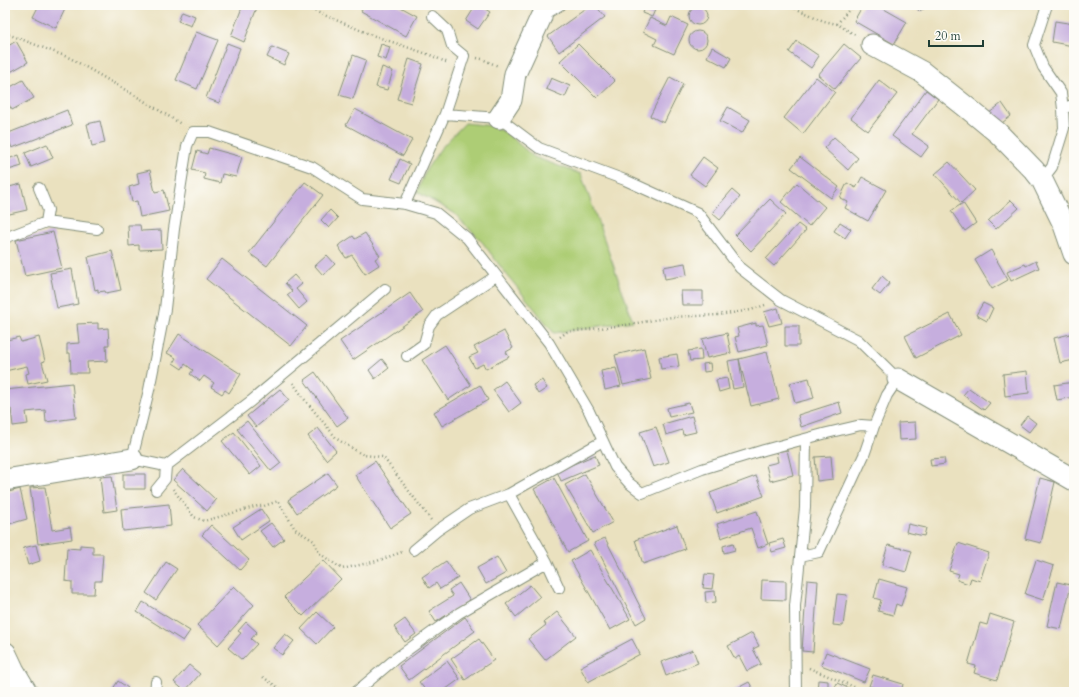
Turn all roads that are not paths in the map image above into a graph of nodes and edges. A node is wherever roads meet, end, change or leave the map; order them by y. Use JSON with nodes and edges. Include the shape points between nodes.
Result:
{"nodes":[{"id":1,"x":560,"y":5,"type":"edge"},
{"id":2,"x":1047,"y":5,"type":"edge"},
{"id":3,"x":538,"y":11,"type":"edge"},
{"id":4,"x":432,"y":16,"type":"dead end"},
{"id":5,"x":872,"y":46,"type":"road end"},
{"id":6,"x":1074,"y":104,"type":"edge"},
{"id":7,"x":1062,"y":109,"type":"junction"},
{"id":8,"x":446,"y":114,"type":"junction"},
{"id":9,"x":499,"y":118,"type":"junction"},
{"id":10,"x":1042,"y":180,"type":"junction"},
{"id":11,"x":39,"y":188,"type":"dead end"},
{"id":12,"x":405,"y":204,"type":"junction"},
{"id":13,"x":46,"y":222,"type":"junction"},
{"id":14,"x":97,"y":229,"type":"dead end"},
{"id":15,"x":5,"y":238,"type":"edge"},
{"id":16,"x":1074,"y":254,"type":"edge"},
{"id":17,"x":496,"y":276,"type":"junction"},
{"id":18,"x":385,"y":288,"type":"dead end"},
{"id":19,"x":407,"y":356,"type":"dead end"},
{"id":20,"x":898,"y":379,"type":"junction"},
{"id":21,"x":874,"y":426,"type":"junction"},
{"id":22,"x":806,"y":439,"type":"junction"},
{"id":23,"x":603,"y":441,"type":"junction"},
{"id":24,"x":132,"y":459,"type":"junction"},
{"id":25,"x":166,"y":466,"type":"junction"},
{"id":26,"x":5,"y":480,"type":"edge"},
{"id":27,"x":1074,"y":480,"type":"edge"},
{"id":28,"x":156,"y":490,"type":"dead end"},
{"id":29,"x":509,"y":494,"type":"junction"},
{"id":30,"x":414,"y":550,"type":"road end"},
{"id":31,"x":800,"y":556,"type":"junction"},
{"id":32,"x":547,"y":562,"type":"junction"},
{"id":33,"x":559,"y":588,"type":"dead end"},
{"id":34,"x":5,"y":653,"type":"edge"},
{"id":35,"x":26,"y":692,"type":"edge"},
{"id":36,"x":356,"y":692,"type":"edge"},
{"id":37,"x":796,"y":692,"type":"edge"}],
"edges":[{"from":1,"to":3,"type":"lane"},
{"from":2,"to":7,"type":"lane","via":[[1034,45],[1043,67],[1061,93]]},
{"from":3,"to":9,"type":"street","via":[[515,74],[510,100]]},
{"from":4,"to":8,"type":"lane","via":[[447,30],[452,46],[464,56]]},
{"from":5,"to":10,"type":"street","via":[[922,72],[966,106],[998,133]]},
{"from":6,"to":7,"type":"lane"},
{"from":7,"to":10,"type":"lane","via":[[1064,128],[1052,167]]},
{"from":8,"to":9,"type":"lane"},
{"from":8,"to":12,"type":"lane"},
{"from":9,"to":20,"type":"lane","via":[[539,148],[625,180],[698,212],[740,268],[781,300],[858,340]]},
{"from":10,"to":16,"type":"street","via":[[1064,225]]},
{"from":11,"to":13,"type":"lane","via":[[48,210]]},
{"from":12,"to":17,"type":"lane","via":[[436,213],[467,238]]},
{"from":12,"to":24,"type":"lane","via":[[362,199],[312,167],[209,132],[193,132],[187,146],[165,309]]},
{"from":13,"to":14,"type":"lane"},
{"from":13,"to":15,"type":"lane"},
{"from":17,"to":19,"type":"lane","via":[[437,315],[429,326],[424,344]]},
{"from":17,"to":23,"type":"lane","via":[[549,343],[589,411]]},
{"from":18,"to":25,"type":"lane","via":[[251,401]]},
{"from":20,"to":21,"type":"lane","via":[[886,395]]},
{"from":20,"to":27,"type":"street"},
{"from":21,"to":22,"type":"lane","via":[[861,425]]},
{"from":21,"to":31,"type":"lane","via":[[864,455],[819,552]]},
{"from":22,"to":23,"type":"lane","via":[[702,469],[642,493],[615,467]]},
{"from":22,"to":31,"type":"lane","via":[[805,508]]},
{"from":23,"to":29,"type":"lane"},
{"from":24,"to":25,"type":"lane"},
{"from":24,"to":26,"type":"street"},
{"from":25,"to":28,"type":"lane","via":[[165,478]]},
{"from":29,"to":30,"type":"lane","via":[[469,509]]},
{"from":29,"to":32,"type":"lane"},
{"from":31,"to":37,"type":"lane","via":[[795,606]]},
{"from":32,"to":33,"type":"lane"},
{"from":32,"to":36,"type":"lane","via":[[459,613]]},
{"from":34,"to":35,"type":"street"}]}
